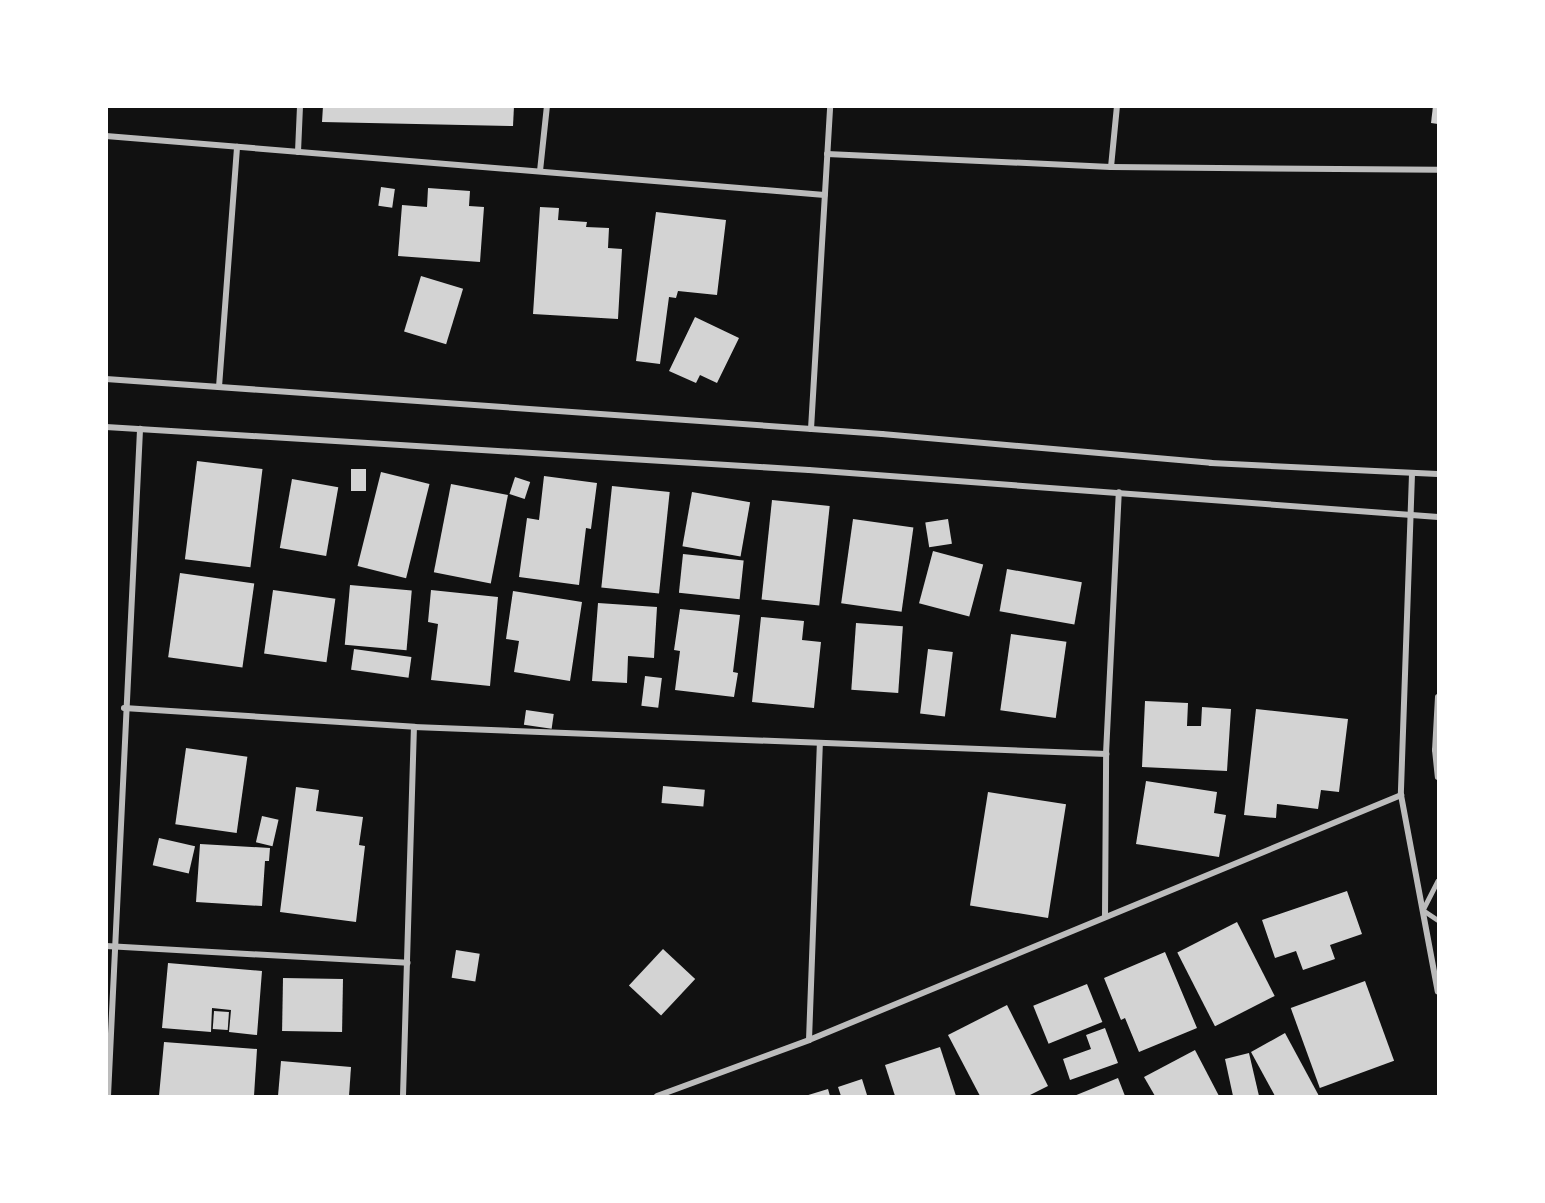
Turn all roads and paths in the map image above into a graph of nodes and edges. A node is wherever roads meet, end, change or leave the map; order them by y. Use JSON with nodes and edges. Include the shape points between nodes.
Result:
{"nodes":[{"id":1,"x":300,"y":106,"type":"edge"},
{"id":2,"x":547,"y":106,"type":"edge"},
{"id":3,"x":830,"y":106,"type":"edge"},
{"id":4,"x":1117,"y":106,"type":"edge"},
{"id":5,"x":106,"y":136,"type":"edge"},
{"id":6,"x":237,"y":147,"type":"junction"},
{"id":7,"x":298,"y":152,"type":"junction"},
{"id":8,"x":827,"y":154,"type":"junction"},
{"id":9,"x":1111,"y":167,"type":"junction"},
{"id":10,"x":1438,"y":170,"type":"edge"},
{"id":11,"x":540,"y":171,"type":"junction"},
{"id":12,"x":825,"y":195,"type":"junction"},
{"id":13,"x":106,"y":379,"type":"edge"},
{"id":14,"x":219,"y":387,"type":"junction"},
{"id":15,"x":106,"y":427,"type":"edge"},
{"id":16,"x":140,"y":429,"type":"junction"},
{"id":17,"x":811,"y":429,"type":"junction"},
{"id":18,"x":1412,"y":474,"type":"junction"},
{"id":19,"x":1438,"y":474,"type":"edge"},
{"id":20,"x":1119,"y":492,"type":"junction"},
{"id":21,"x":1410,"y":517,"type":"junction"},
{"id":22,"x":1438,"y":517,"type":"edge"},
{"id":23,"x":1438,"y":697,"type":"edge"},
{"id":24,"x":124,"y":708,"type":"junction"},
{"id":25,"x":414,"y":727,"type":"junction"},
{"id":26,"x":820,"y":743,"type":"junction"},
{"id":27,"x":1106,"y":754,"type":"junction"},
{"id":28,"x":1438,"y":777,"type":"edge"},
{"id":29,"x":1401,"y":795,"type":"junction"},
{"id":30,"x":1438,"y":881,"type":"edge"},
{"id":31,"x":1105,"y":916,"type":"junction"},
{"id":32,"x":1438,"y":920,"type":"edge"},
{"id":33,"x":106,"y":946,"type":"edge"},
{"id":34,"x":116,"y":946,"type":"junction"},
{"id":35,"x":408,"y":963,"type":"junction"},
{"id":36,"x":1438,"y":992,"type":"edge"},
{"id":37,"x":809,"y":1040,"type":"junction"},
{"id":38,"x":108,"y":1096,"type":"edge"},
{"id":39,"x":403,"y":1096,"type":"edge"},
{"id":40,"x":657,"y":1096,"type":"edge"}],
"edges":[{"from":1,"to":7,"type":"street"},
{"from":2,"to":11,"type":"street"},
{"from":3,"to":8,"type":"street"},
{"from":4,"to":9,"type":"street"},
{"from":5,"to":6,"type":"street"},
{"from":6,"to":7,"type":"street"},
{"from":6,"to":14,"type":"street"},
{"from":7,"to":11,"type":"street"},
{"from":8,"to":9,"type":"street"},
{"from":8,"to":12,"type":"street"},
{"from":9,"to":10,"type":"street"},
{"from":11,"to":12,"type":"street"},
{"from":12,"to":17,"type":"street"},
{"from":13,"to":14,"type":"street"},
{"from":14,"to":17,"type":"street"},
{"from":15,"to":16,"type":"street"},
{"from":16,"to":20,"type":"street"},
{"from":16,"to":24,"type":"street"},
{"from":17,"to":18,"type":"street","via":[[1211,463]]},
{"from":18,"to":19,"type":"street"},
{"from":18,"to":21,"type":"street"},
{"from":20,"to":21,"type":"street"},
{"from":20,"to":27,"type":"street"},
{"from":21,"to":22,"type":"street"},
{"from":21,"to":29,"type":"street"},
{"from":23,"to":28,"type":"street"},
{"from":24,"to":25,"type":"street"},
{"from":24,"to":34,"type":"street"},
{"from":25,"to":26,"type":"street"},
{"from":25,"to":35,"type":"street"},
{"from":26,"to":27,"type":"street"},
{"from":26,"to":37,"type":"street"},
{"from":27,"to":31,"type":"street"},
{"from":29,"to":31,"type":"street"},
{"from":29,"to":36,"type":"street"},
{"from":30,"to":32,"type":"lane","via":[[1423,910]]},
{"from":31,"to":37,"type":"street"},
{"from":33,"to":34,"type":"street"},
{"from":34,"to":35,"type":"street"},
{"from":34,"to":38,"type":"street"},
{"from":35,"to":39,"type":"street"},
{"from":37,"to":40,"type":"street"}]}
